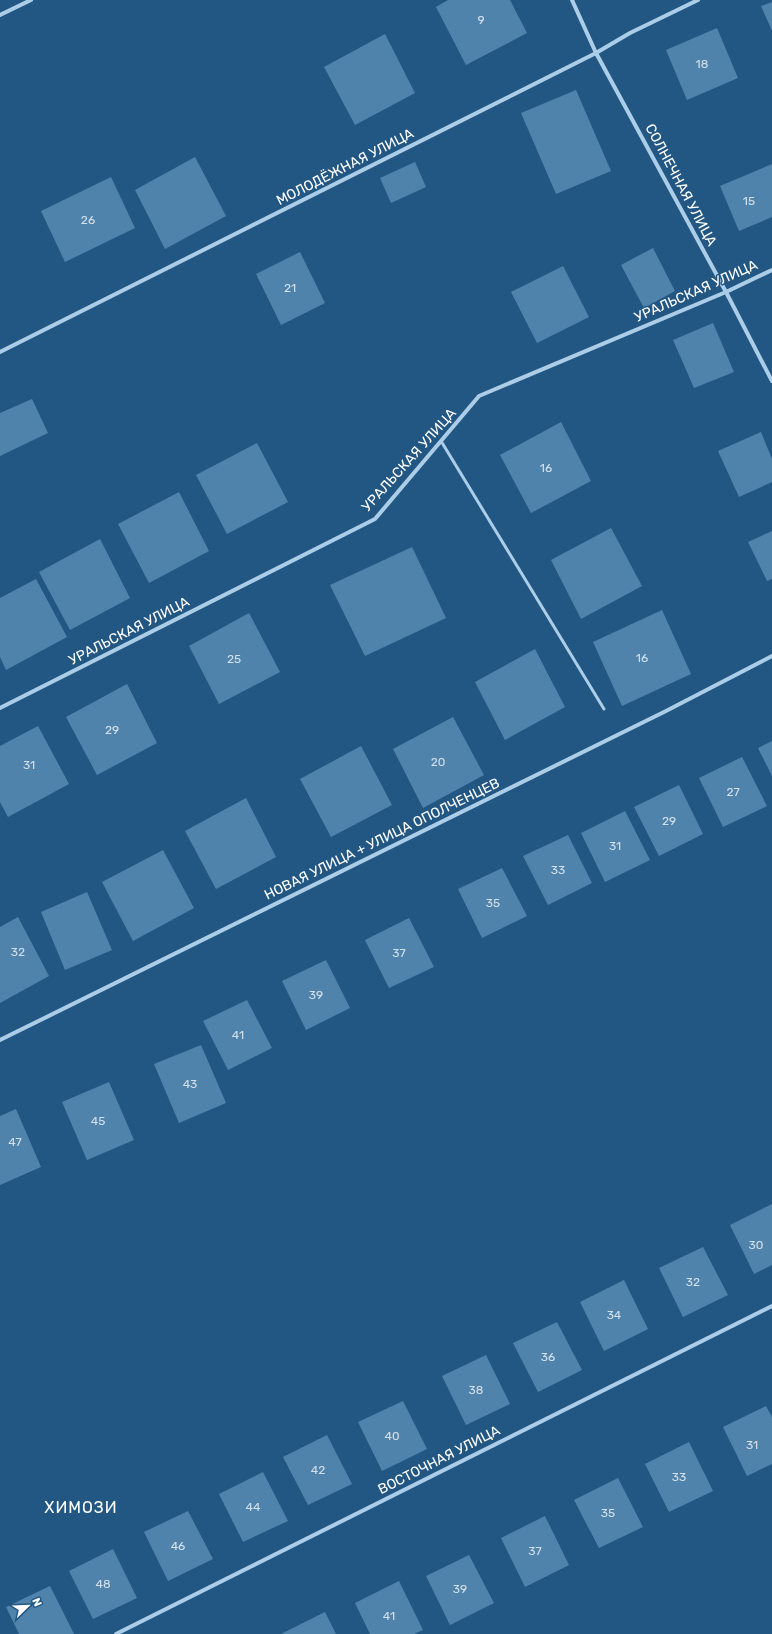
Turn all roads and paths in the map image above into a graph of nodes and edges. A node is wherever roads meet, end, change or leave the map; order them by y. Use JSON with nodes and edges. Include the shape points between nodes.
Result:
{"nodes":[{"id":1,"x":31,"y":0,"type":"edge"},
{"id":2,"x":572,"y":0,"type":"edge"},
{"id":3,"x":698,"y":0,"type":"edge"},
{"id":4,"x":0,"y":15,"type":"edge"},
{"id":5,"x":596,"y":53,"type":"junction"},
{"id":6,"x":772,"y":270,"type":"edge"},
{"id":7,"x":726,"y":292,"type":"junction"},
{"id":8,"x":0,"y":352,"type":"edge"},
{"id":9,"x":772,"y":381,"type":"edge"},
{"id":10,"x":441,"y":441,"type":"junction"},
{"id":11,"x":772,"y":656,"type":"edge"},
{"id":12,"x":0,"y":708,"type":"edge"},
{"id":13,"x":604,"y":709,"type":"dead end"},
{"id":14,"x":0,"y":1040,"type":"edge"},
{"id":15,"x":772,"y":1306,"type":"edge"},
{"id":16,"x":116,"y":1634,"type":"edge"}],
"edges":[{"from":1,"to":4,"type":"street"},
{"from":2,"to":5,"type":"street","name":"СОЛНЕЧНАЯ УЛИЦА"},
{"from":3,"to":5,"type":"street","name":"МОЛОДЁЖНАЯ УЛИЦА","via":[[630,33]]},
{"from":5,"to":7,"type":"street","name":"СОЛНЕЧНАЯ УЛИЦА"},
{"from":5,"to":8,"type":"street","name":"МОЛОДЁЖНАЯ УЛИЦА"},
{"from":6,"to":7,"type":"street","name":"УРАЛЬСКАЯ УЛИЦА"},
{"from":7,"to":9,"type":"street","name":"СОЛНЕЧНАЯ УЛИЦА"},
{"from":7,"to":10,"type":"street","name":"УРАЛЬСКАЯ УЛИЦА","via":[[479,396]]},
{"from":10,"to":12,"type":"street","name":"УРАЛЬСКАЯ УЛИЦА","via":[[375,519]]},
{"from":10,"to":13,"type":"lane"},
{"from":11,"to":14,"type":"street","name":"НОВАЯ УЛИЦА + УЛИЦА ОПОЛЧЕНЦЕВ","via":[[666,711]]},
{"from":15,"to":16,"type":"street","name":"ВОСТОЧНАЯ УЛИЦА"}]}
